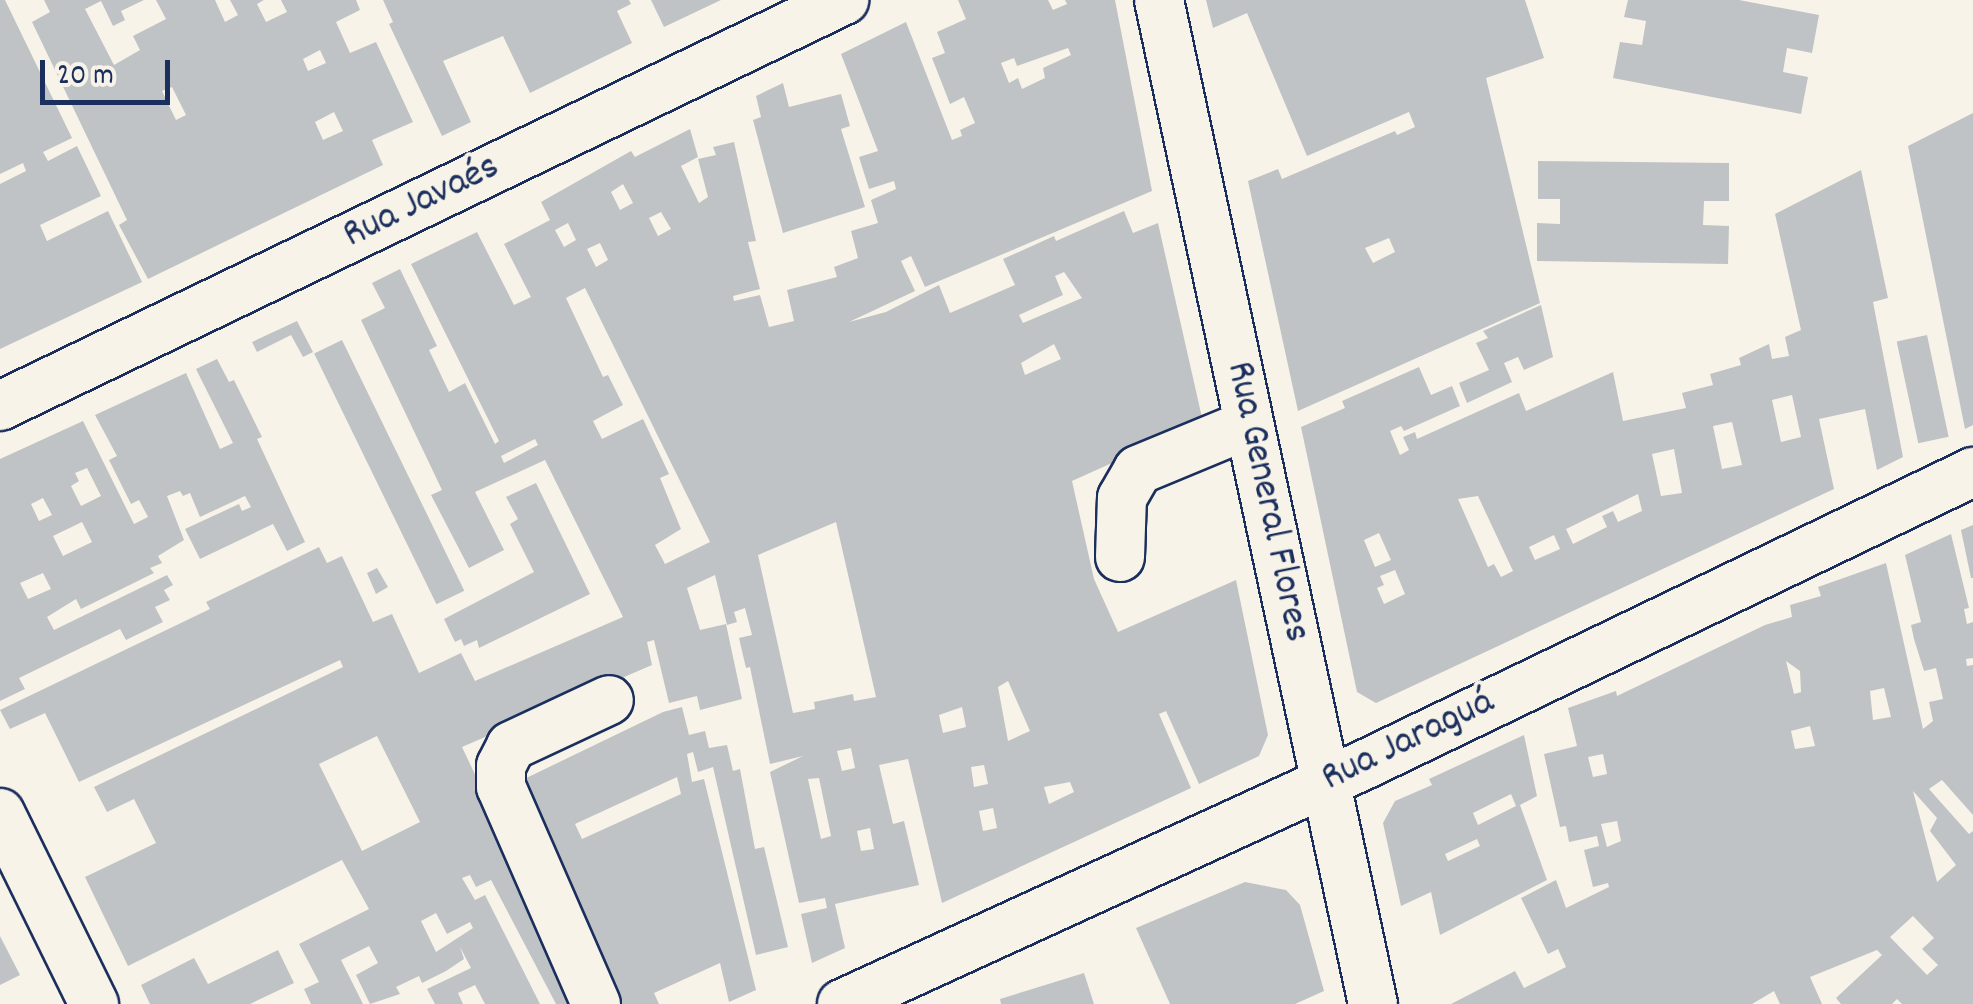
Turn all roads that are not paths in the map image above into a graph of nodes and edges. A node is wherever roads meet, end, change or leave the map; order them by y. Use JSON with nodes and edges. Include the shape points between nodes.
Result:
{"nodes":[{"id":1,"x":844,"y":0,"type":"edge"},
{"id":2,"x":1159,"y":0,"type":"edge"},
{"id":3,"x":0,"y":406,"type":"edge"},
{"id":4,"x":1249,"y":424,"type":"junction"},
{"id":5,"x":1973,"y":472,"type":"edge"},
{"id":6,"x":1120,"y":557,"type":"dead end"},
{"id":7,"x":609,"y":700,"type":"dead end"},
{"id":8,"x":1327,"y":782,"type":"junction"},
{"id":9,"x":0,"y":813,"type":"edge"},
{"id":10,"x":94,"y":1004,"type":"edge"},
{"id":11,"x":596,"y":1004,"type":"edge"},
{"id":12,"x":842,"y":1004,"type":"edge"},
{"id":13,"x":1372,"y":1004,"type":"edge"}],
"edges":[{"from":1,"to":3,"type":"street","name":"Rua Javaés"},
{"from":2,"to":4,"type":"street","name":"Rua General Flores"},
{"from":4,"to":6,"type":"street","via":[[1138,470],[1122,498]]},
{"from":4,"to":8,"type":"street","name":"Rua General Flores"},
{"from":5,"to":8,"type":"street","name":"Rua Jaraguá"},
{"from":7,"to":11,"type":"street","via":[[511,746],[500,787]]},
{"from":8,"to":12,"type":"street","name":"Rua Jaraguá"},
{"from":8,"to":13,"type":"street","name":"Rua General Flores"},
{"from":9,"to":10,"type":"street"}]}
